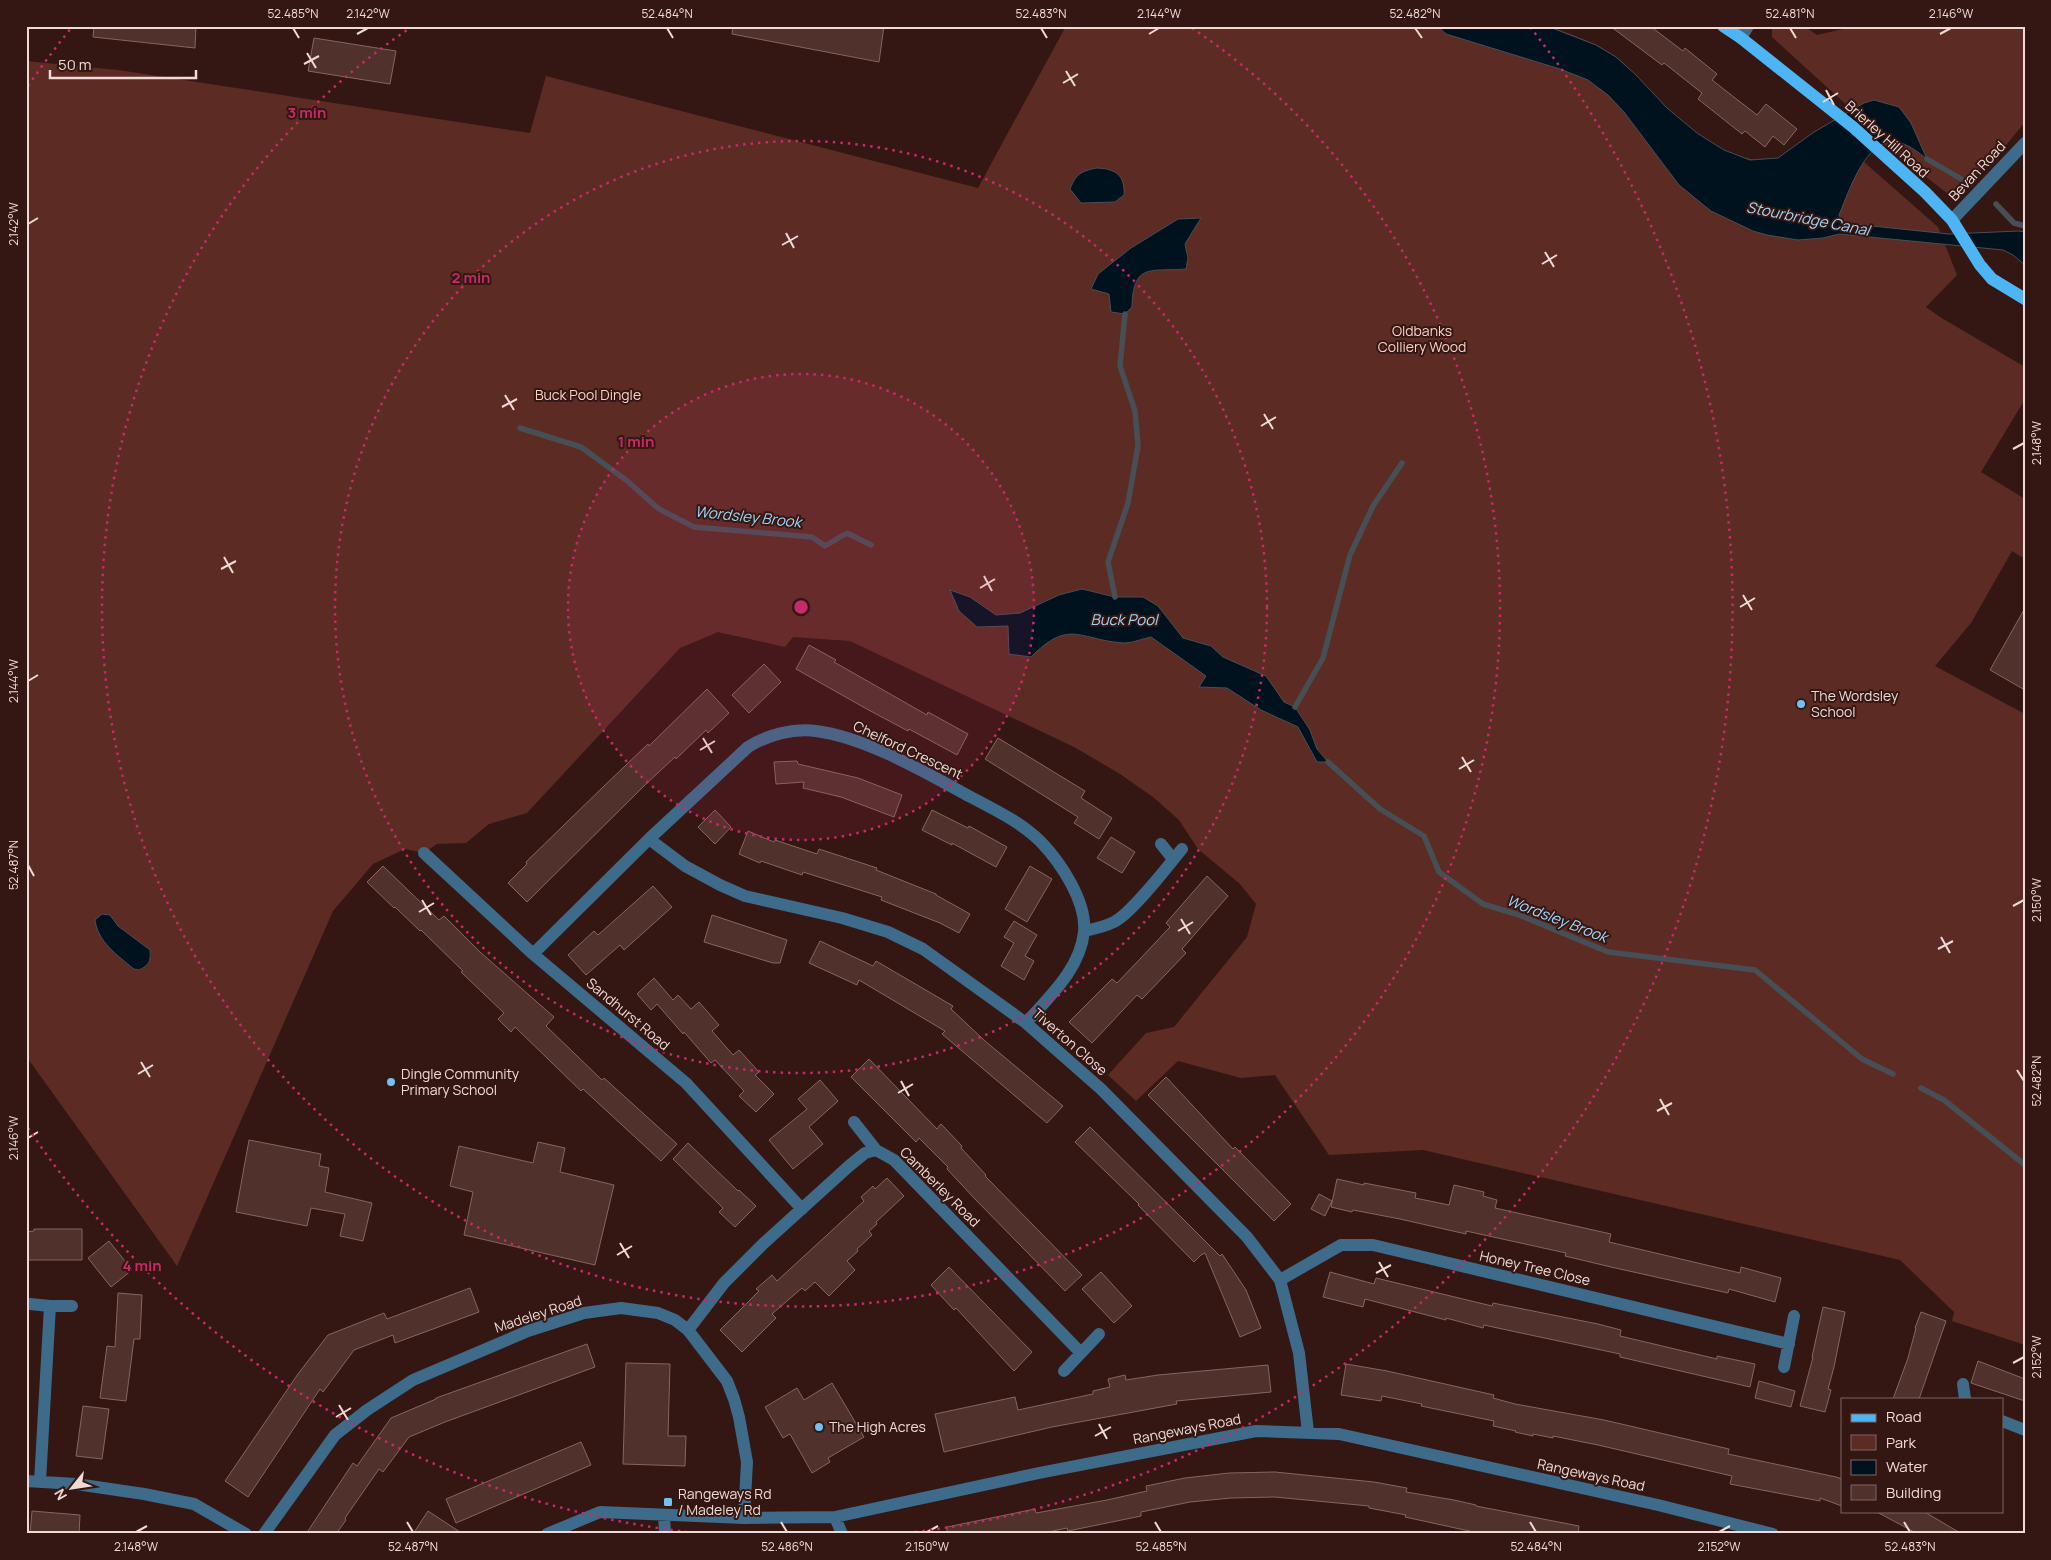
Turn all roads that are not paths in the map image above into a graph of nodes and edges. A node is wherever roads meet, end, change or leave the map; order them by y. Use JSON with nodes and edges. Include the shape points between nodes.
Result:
{"nodes":[{"id":1,"x":1723,"y":26,"type":"edge"},
{"id":2,"x":1748,"y":26,"type":"edge"},
{"id":3,"x":1741,"y":38,"type":"junction"},
{"id":4,"x":2025,"y":143,"type":"edge"},
{"id":5,"x":1953,"y":222,"type":"junction"},
{"id":6,"x":2025,"y":298,"type":"edge"},
{"id":7,"x":649,"y":839,"type":"junction"},
{"id":8,"x":1160,"y":844,"type":"dead end"},
{"id":9,"x":424,"y":853,"type":"dead end"},
{"id":10,"x":1084,"y":931,"type":"junction"},
{"id":11,"x":533,"y":954,"type":"junction"},
{"id":12,"x":1026,"y":1023,"type":"junction"},
{"id":13,"x":854,"y":1122,"type":"dead end"},
{"id":14,"x":876,"y":1150,"type":"junction"},
{"id":15,"x":802,"y":1209,"type":"junction"},
{"id":16,"x":1280,"y":1280,"type":"junction"},
{"id":17,"x":30,"y":1304,"type":"dead end"},
{"id":18,"x":50,"y":1306,"type":"junction"},
{"id":19,"x":72,"y":1306,"type":"dead end"},
{"id":20,"x":1794,"y":1316,"type":"dead end"},
{"id":21,"x":688,"y":1330,"type":"junction"},
{"id":22,"x":1099,"y":1334,"type":"dead end"},
{"id":23,"x":1789,"y":1344,"type":"junction"},
{"id":24,"x":1080,"y":1352,"type":"junction"},
{"id":25,"x":1784,"y":1367,"type":"dead end"},
{"id":26,"x":1064,"y":1371,"type":"dead end"},
{"id":27,"x":1963,"y":1384,"type":"dead end"},
{"id":28,"x":1965,"y":1398,"type":"edge"},
{"id":29,"x":2004,"y":1422,"type":"edge"},
{"id":30,"x":2025,"y":1430,"type":"edge"},
{"id":31,"x":1308,"y":1432,"type":"junction"},
{"id":32,"x":26,"y":1481,"type":"edge"},
{"id":33,"x":40,"y":1482,"type":"junction"},
{"id":34,"x":664,"y":1515,"type":"junction"},
{"id":35,"x":835,"y":1517,"type":"junction"},
{"id":36,"x":744,"y":1518,"type":"junction"},
{"id":37,"x":246,"y":1534,"type":"edge"},
{"id":38,"x":264,"y":1534,"type":"edge"},
{"id":39,"x":547,"y":1534,"type":"edge"},
{"id":40,"x":665,"y":1534,"type":"edge"},
{"id":41,"x":842,"y":1534,"type":"edge"},
{"id":42,"x":1773,"y":1534,"type":"edge"}],
"edges":[{"from":1,"to":3,"type":"main road","name":"Brierley Hill Road"},
{"from":2,"to":3,"type":"street"},
{"from":3,"to":5,"type":"main road","name":"Brierley Hill Road","via":[[1853,127]]},
{"from":4,"to":5,"type":"street","name":"Bevan Road"},
{"from":5,"to":6,"type":"main road","name":"Brierley Hill Road","via":[[1992,279]]},
{"from":7,"to":10,"type":"street","name":"Chelford Crescent","via":[[760,739],[783,733],[814,731],[840,735],[862,742],[940,780],[1015,821],[1040,841],[1058,860],[1072,883]]},
{"from":7,"to":11,"type":"street","name":"Chelford Crescent"},
{"from":7,"to":12,"type":"street","name":"Tiverton Close","via":[[685,866],[745,896],[842,918],[888,932],[923,949]]},
{"from":8,"to":10,"type":"street","via":[[1178,854],[1116,921]]},
{"from":9,"to":11,"type":"street","name":"Sandhurst Road"},
{"from":10,"to":12,"type":"street","name":"Chelford Crescent","via":[[1080,950],[1060,985]]},
{"from":11,"to":15,"type":"street","name":"Sandhurst Road","via":[[686,1083]]},
{"from":12,"to":16,"type":"street","name":"Tiverton Close","via":[[1100,1089],[1247,1236]]},
{"from":13,"to":14,"type":"street","name":"Camberley Road"},
{"from":14,"to":15,"type":"street","via":[[865,1153]]},
{"from":14,"to":24,"type":"street","name":"Camberley Road","via":[[894,1160]]},
{"from":15,"to":21,"type":"street","via":[[724,1283]]},
{"from":16,"to":23,"type":"street","name":"Honey Tree Close","via":[[1341,1245],[1373,1245]]},
{"from":16,"to":31,"type":"street","name":"Tiverton Close","via":[[1299,1353]]},
{"from":17,"to":18,"type":"street"},
{"from":18,"to":19,"type":"street"},
{"from":18,"to":33,"type":"street"},
{"from":20,"to":23,"type":"street"},
{"from":21,"to":36,"type":"street","name":"Madeley Road","via":[[726,1381],[734,1399],[747,1462]]},
{"from":21,"to":38,"type":"street","name":"Madeley Road","via":[[666,1316],[639,1309],[584,1313],[528,1331],[413,1380],[336,1435]]},
{"from":22,"to":24,"type":"street"},
{"from":23,"to":25,"type":"street"},
{"from":24,"to":26,"type":"street"},
{"from":27,"to":28,"type":"street"},
{"from":29,"to":30,"type":"street"},
{"from":31,"to":35,"type":"street","name":"Rangeways Road","via":[[1256,1431]]},
{"from":31,"to":42,"type":"street","name":"Rangeways Road","via":[[1358,1438]]},
{"from":32,"to":33,"type":"street"},
{"from":33,"to":37,"type":"street","via":[[76,1484],[194,1504]]},
{"from":34,"to":36,"type":"street","name":"Rangeways Road"},
{"from":34,"to":39,"type":"street","name":"Rangeways Road","via":[[600,1512]]},
{"from":34,"to":40,"type":"street"},
{"from":35,"to":36,"type":"street","name":"Rangeways Road"},
{"from":35,"to":41,"type":"street"}]}
